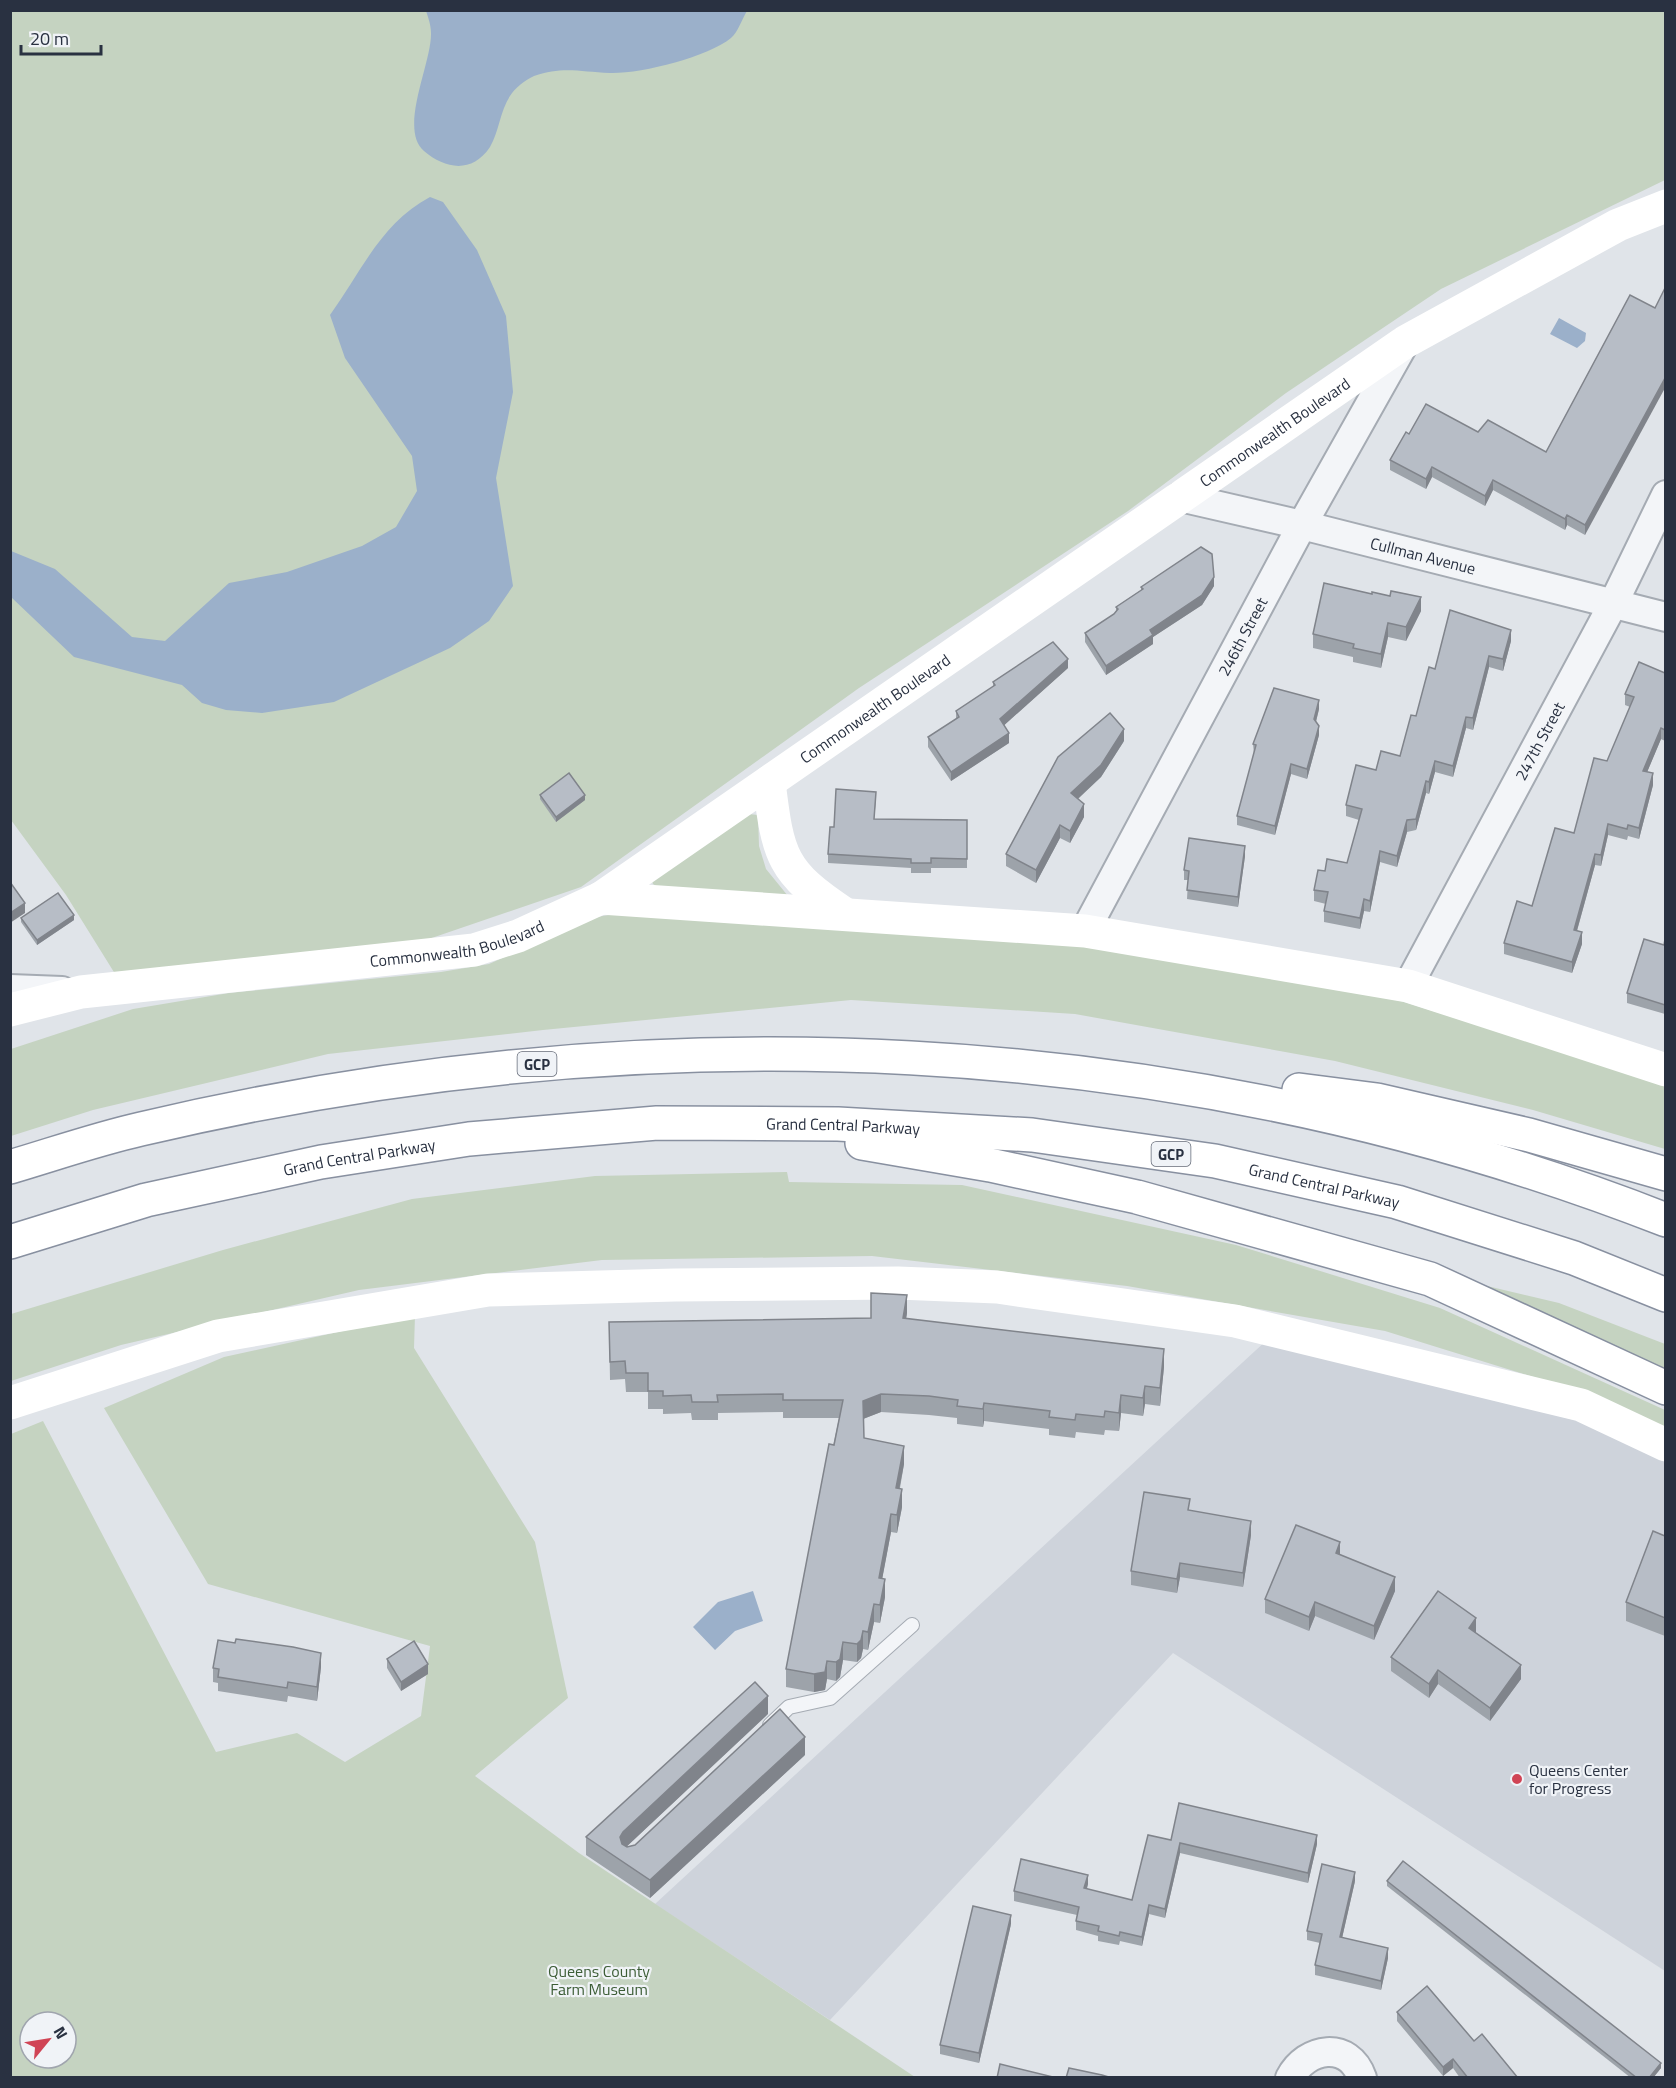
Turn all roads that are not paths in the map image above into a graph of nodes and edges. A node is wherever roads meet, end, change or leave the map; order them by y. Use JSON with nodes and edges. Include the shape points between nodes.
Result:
{"nodes":[{"id":1,"x":1665,"y":206,"type":"edge"},
{"id":2,"x":1405,"y":342,"type":"junction"},
{"id":3,"x":1665,"y":495,"type":"edge"},
{"id":4,"x":1180,"y":497,"type":"junction"},
{"id":5,"x":1302,"y":525,"type":"junction"},
{"id":6,"x":1613,"y":604,"type":"junction"},
{"id":7,"x":1665,"y":617,"type":"edge"},
{"id":8,"x":769,"y":782,"type":"junction"},
{"id":9,"x":601,"y":898,"type":"junction"},
{"id":10,"x":847,"y":915,"type":"junction"},
{"id":11,"x":1085,"y":931,"type":"junction"},
{"id":12,"x":1408,"y":986,"type":"junction"},
{"id":13,"x":10,"y":989,"type":"edge"},
{"id":14,"x":81,"y":992,"type":"junction"},
{"id":15,"x":10,"y":1010,"type":"edge"},
{"id":16,"x":1665,"y":1070,"type":"edge"},
{"id":17,"x":1074,"y":1071,"type":"junction"},
{"id":18,"x":657,"y":1123,"type":"junction"},
{"id":19,"x":10,"y":1167,"type":"edge"},
{"id":20,"x":1665,"y":1174,"type":"edge"},
{"id":21,"x":1665,"y":1220,"type":"edge"},
{"id":22,"x":10,"y":1242,"type":"edge"},
{"id":23,"x":1665,"y":1295,"type":"edge"},
{"id":24,"x":1665,"y":1388,"type":"edge"},
{"id":25,"x":10,"y":1403,"type":"edge"},
{"id":26,"x":1665,"y":1445,"type":"edge"},
{"id":27,"x":912,"y":1625,"type":"dead end"},
{"id":28,"x":755,"y":1738,"type":"edge"},
{"id":29,"x":1290,"y":2078,"type":"edge"},
{"id":30,"x":1362,"y":2078,"type":"edge"}],
"edges":[{"from":1,"to":2,"type":"main road","name":"Commonwealth Boulevard","via":[[1618,225]]},
{"from":2,"to":4,"type":"main road","name":"Commonwealth Boulevard"},
{"from":2,"to":5,"type":"street","name":"246th Street"},
{"from":3,"to":6,"type":"street","name":"247th Street"},
{"from":4,"to":5,"type":"street","name":"Cullman Avenue"},
{"from":4,"to":8,"type":"main road","name":"Commonwealth Boulevard"},
{"from":5,"to":6,"type":"street","name":"Cullman Avenue"},
{"from":5,"to":11,"type":"street","name":"246th Street"},
{"from":6,"to":7,"type":"street","name":"Cullman Avenue"},
{"from":6,"to":12,"type":"street","name":"247th Street"},
{"from":8,"to":9,"type":"main road","name":"Commonwealth Boulevard"},
{"from":8,"to":10,"type":"main road","via":[[776,836],[785,861],[810,891]]},
{"from":9,"to":10,"type":"main road"},
{"from":9,"to":14,"type":"main road","name":"Commonwealth Boulevard","via":[[518,936],[474,950]]},
{"from":10,"to":11,"type":"main road"},
{"from":11,"to":12,"type":"main road"},
{"from":12,"to":16,"type":"main road"},
{"from":13,"to":14,"type":"street"},
{"from":14,"to":15,"type":"main road","name":"Commonwealth Boulevard"},
{"from":17,"to":19,"type":"main road","number":"GCP","via":[[884,1055],[710,1053],[512,1065],[323,1091],[137,1129]]},
{"from":17,"to":20,"type":"main road","via":[[1218,1080],[1377,1100],[1529,1135]]},
{"from":17,"to":21,"type":"main road","number":"GCP","via":[[1259,1100],[1437,1142]]},
{"from":18,"to":22,"type":"main road","name":"Grand Central Parkway","number":"GCP","via":[[469,1139],[321,1162],[146,1200]]},
{"from":18,"to":23,"type":"main road","name":"Grand Central Parkway","number":"GCP","via":[[838,1124],[1032,1135],[1215,1161],[1396,1202],[1574,1258]]},
{"from":18,"to":24,"type":"main road","via":[[845,1140],[990,1165],[1137,1197],[1430,1279]]},
{"from":25,"to":26,"type":"main road","via":[[218,1336],[488,1290],[898,1283],[997,1287],[1235,1321],[1581,1405]]},
{"from":27,"to":28,"type":"lane","via":[[830,1698],[789,1707]]},
{"from":29,"to":30,"type":"street","via":[[1306,2057],[1332,2052],[1354,2063]]}]}
